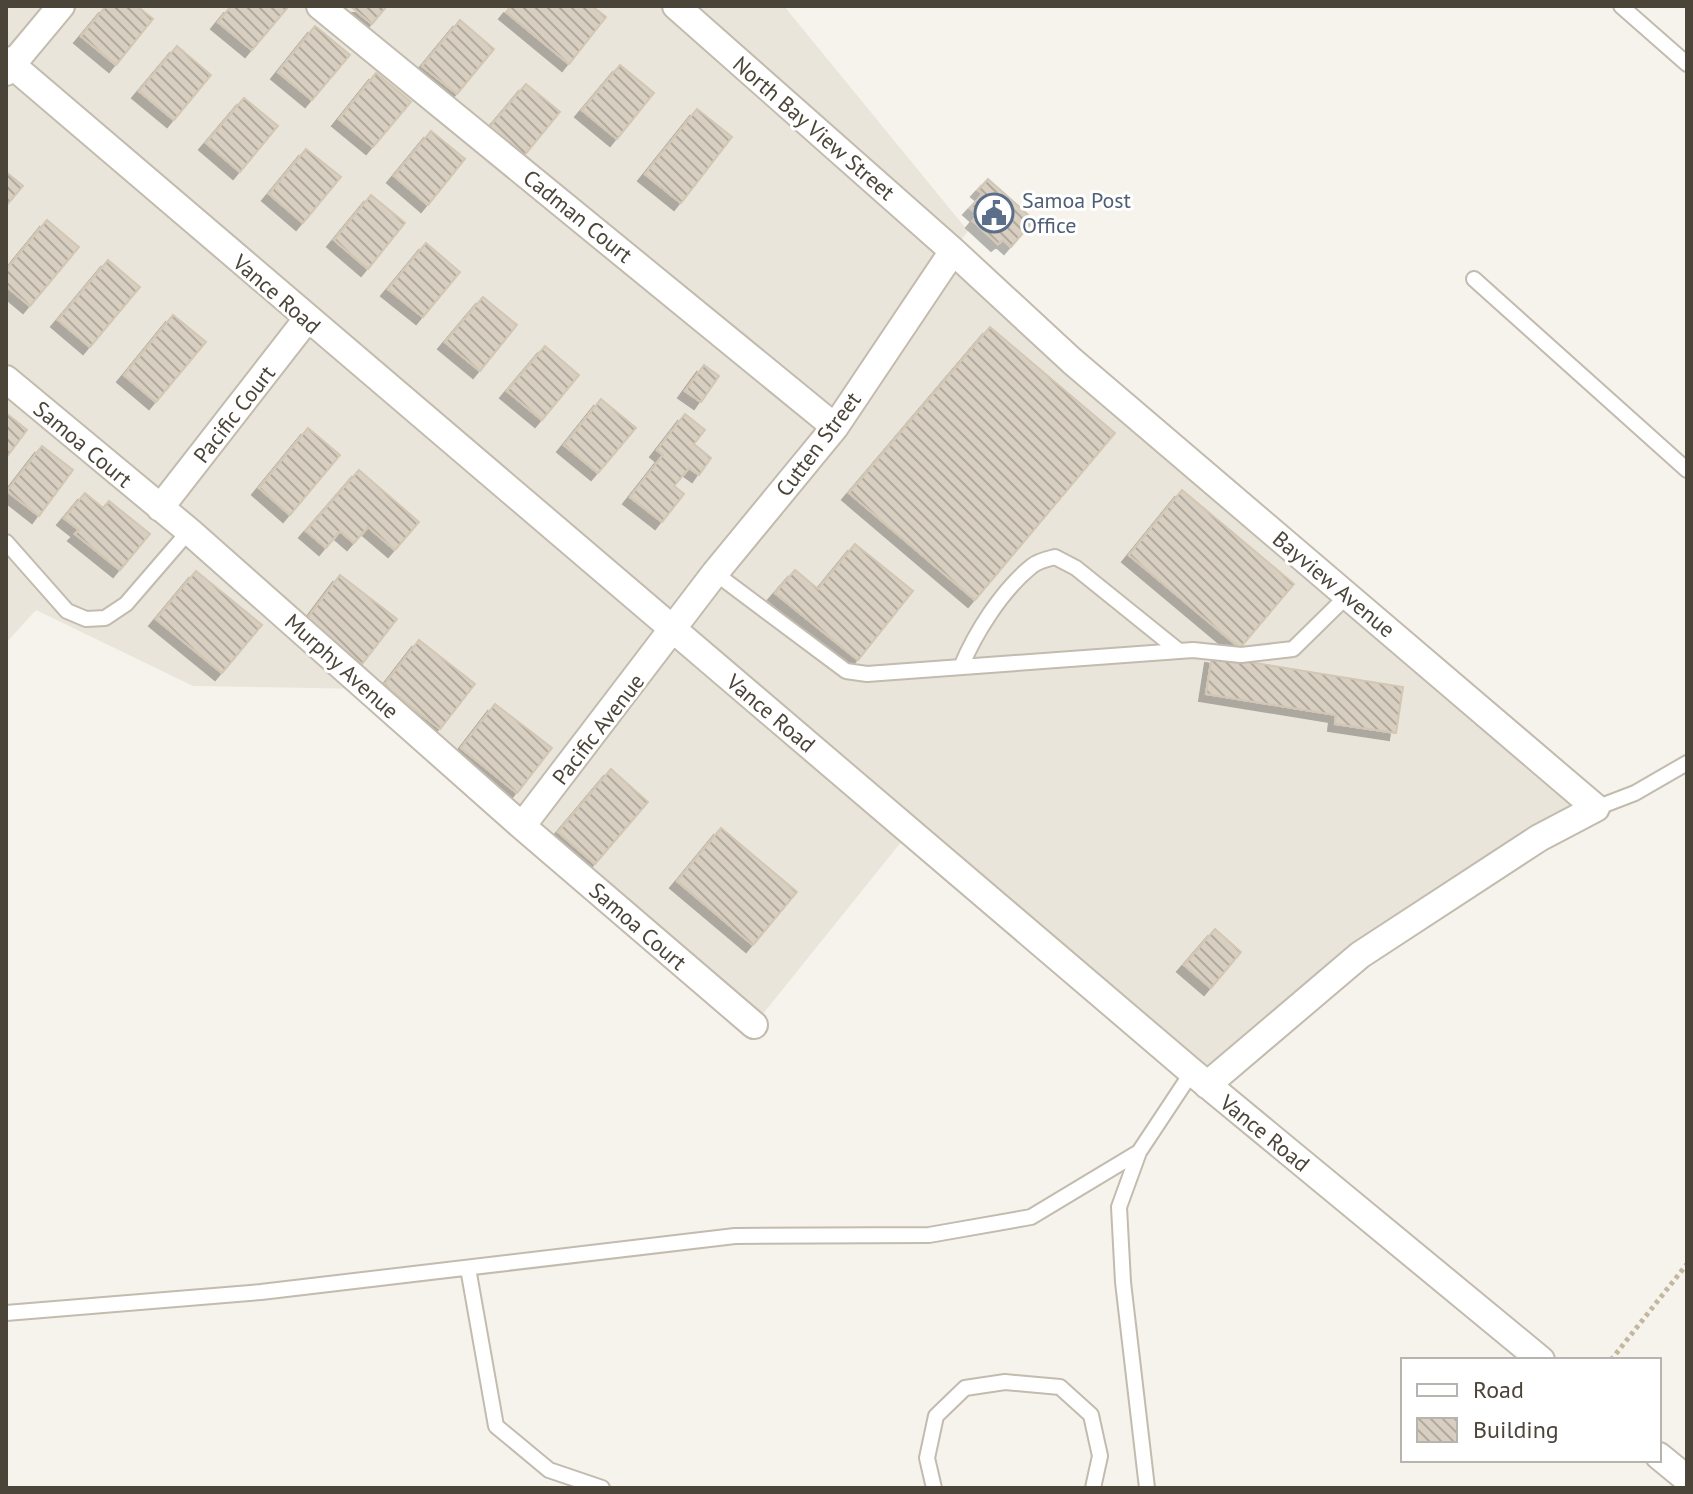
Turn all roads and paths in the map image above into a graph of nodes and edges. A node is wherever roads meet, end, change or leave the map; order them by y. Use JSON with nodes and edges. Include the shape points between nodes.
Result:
{"nodes":[{"id":1,"x":61,"y":6,"type":"edge"},
{"id":2,"x":320,"y":6,"type":"edge"},
{"id":3,"x":676,"y":6,"type":"edge"},
{"id":4,"x":1621,"y":6,"type":"edge"},
{"id":5,"x":1687,"y":64,"type":"edge"},
{"id":6,"x":8,"y":66,"type":"edge"},
{"id":7,"x":953,"y":251,"type":"junction"},
{"id":8,"x":1474,"y":279,"type":"dead end"},
{"id":9,"x":307,"y":319,"type":"junction"},
{"id":10,"x":1072,"y":361,"type":"joint"},
{"id":11,"x":6,"y":379,"type":"edge"},
{"id":12,"x":835,"y":427,"type":"junction"},
{"id":13,"x":1687,"y":470,"type":"edge"},
{"id":14,"x":160,"y":508,"type":"junction"},
{"id":15,"x":189,"y":531,"type":"junction"},
{"id":16,"x":6,"y":542,"type":"edge"},
{"id":17,"x":715,"y":573,"type":"junction"},
{"id":18,"x":1347,"y":596,"type":"junction"},
{"id":19,"x":673,"y":631,"type":"junction"},
{"id":20,"x":1179,"y":651,"type":"junction"},
{"id":21,"x":961,"y":667,"type":"junction"},
{"id":22,"x":1687,"y":763,"type":"edge"},
{"id":23,"x":1596,"y":808,"type":"junction"},
{"id":24,"x":522,"y":826,"type":"junction"},
{"id":25,"x":754,"y":1025,"type":"dead end"},
{"id":26,"x":1199,"y":1078,"type":"junction"},
{"id":27,"x":1139,"y":1152,"type":"junction"},
{"id":28,"x":1687,"y":1264,"type":"edge"},
{"id":29,"x":468,"y":1268,"type":"junction"},
{"id":30,"x":6,"y":1313,"type":"edge"},
{"id":31,"x":1539,"y":1358,"type":"edge"},
{"id":32,"x":1613,"y":1358,"type":"edge"},
{"id":33,"x":1661,"y":1458,"type":"edge"},
{"id":34,"x":1687,"y":1479,"type":"edge"},
{"id":35,"x":602,"y":1488,"type":"edge"},
{"id":36,"x":934,"y":1488,"type":"edge"},
{"id":37,"x":1093,"y":1488,"type":"edge"},
{"id":38,"x":1147,"y":1488,"type":"edge"}],
"edges":[{"from":1,"to":6,"type":"street"},
{"from":2,"to":12,"type":"street","name":"Cadman Court"},
{"from":3,"to":7,"type":"street","name":"North Bay View Street"},
{"from":4,"to":5,"type":"lane"},
{"from":6,"to":9,"type":"street","name":"Vance Road"},
{"from":7,"to":10,"type":"street","name":"North Bay View Street"},
{"from":7,"to":12,"type":"street","name":"Cutten Street"},
{"from":8,"to":13,"type":"lane"},
{"from":9,"to":14,"type":"street","name":"Pacific Court"},
{"from":9,"to":19,"type":"street","name":"Vance Road"},
{"from":10,"to":18,"type":"street","name":"Bayview Avenue"},
{"from":11,"to":14,"type":"street","name":"Samoa Court"},
{"from":12,"to":17,"type":"street","name":"Cutten Street"},
{"from":14,"to":15,"type":"street","name":"Murphy Avenue"},
{"from":15,"to":16,"type":"lane","via":[[126,604],[105,618],[86,619],[67,611]]},
{"from":15,"to":24,"type":"street","name":"Murphy Avenue"},
{"from":17,"to":19,"type":"street","name":"Cutten Street"},
{"from":17,"to":21,"type":"lane","via":[[846,671]]},
{"from":18,"to":20,"type":"lane","via":[[1293,649],[1241,655]]},
{"from":18,"to":23,"type":"street","name":"Bayview Avenue"},
{"from":19,"to":24,"type":"street","name":"Pacific Avenue"},
{"from":19,"to":26,"type":"street","name":"Vance Road"},
{"from":20,"to":21,"type":"lane"},
{"from":20,"to":21,"type":"lane","via":[[1055,557],[1033,564],[1003,597],[974,637]]},
{"from":22,"to":23,"type":"lane"},
{"from":23,"to":26,"type":"street","via":[[1539,838],[1360,955]]},
{"from":24,"to":25,"type":"street","name":"Samoa Court"},
{"from":26,"to":27,"type":"lane"},
{"from":26,"to":31,"type":"street","name":"Vance Road"},
{"from":27,"to":29,"type":"lane","via":[[1031,1217],[929,1235],[735,1236]]},
{"from":27,"to":38,"type":"lane","via":[[1119,1207]]},
{"from":28,"to":32,"type":"path"},
{"from":29,"to":30,"type":"lane"},
{"from":29,"to":35,"type":"lane","via":[[496,1426],[549,1470]]},
{"from":33,"to":34,"type":"street"},
{"from":36,"to":37,"type":"lane","via":[[927,1458],[936,1416],[965,1388],[1005,1382],[1060,1387],[1091,1415],[1100,1456]]}]}
